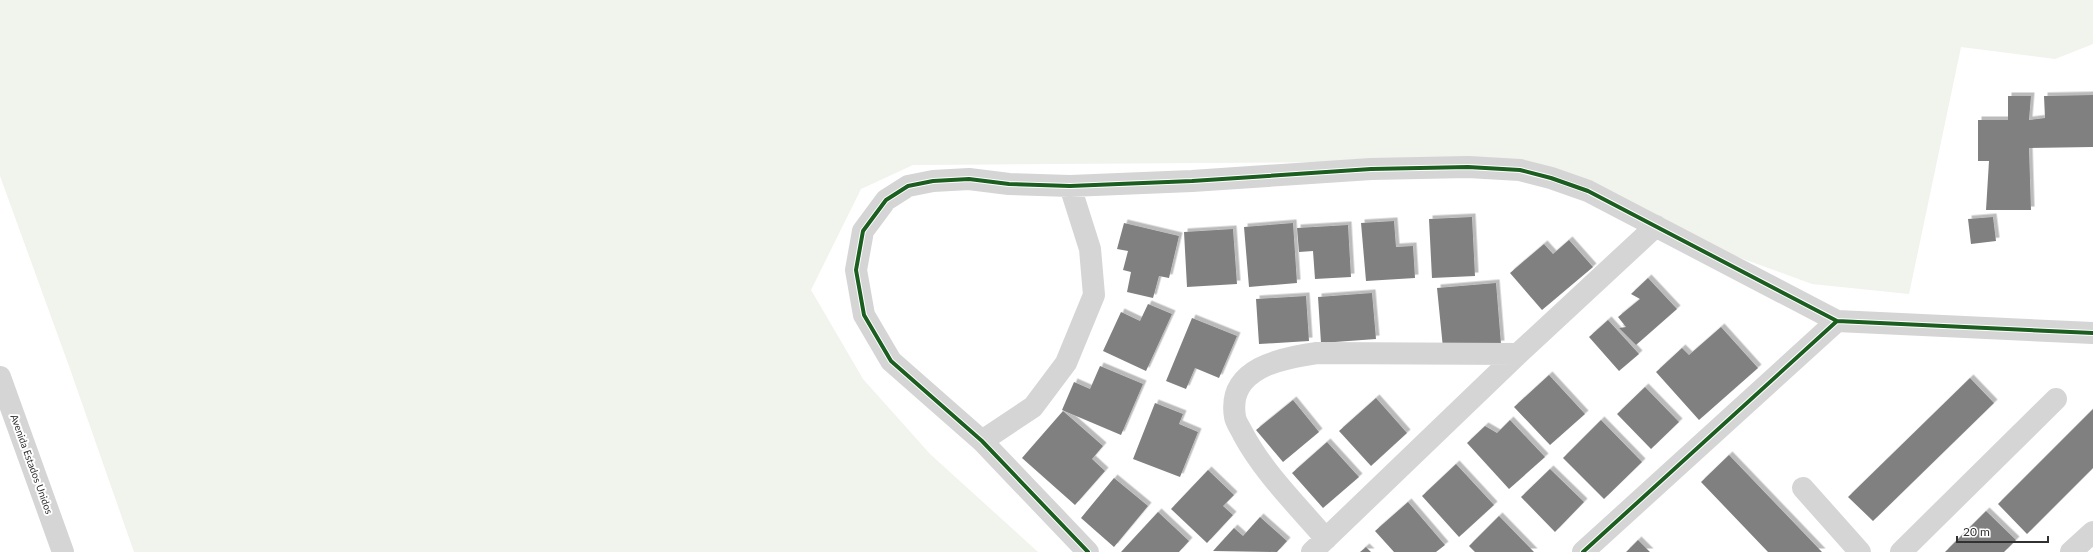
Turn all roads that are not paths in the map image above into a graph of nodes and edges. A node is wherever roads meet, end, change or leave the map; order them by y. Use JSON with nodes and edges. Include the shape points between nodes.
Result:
{"nodes":[{"id":1,"x":1070,"y":186,"type":"junction"},
{"id":2,"x":1656,"y":226,"type":"junction"},
{"id":3,"x":1837,"y":321,"type":"junction"},
{"id":4,"x":2093,"y":333,"type":"edge"},
{"id":5,"x":1518,"y":354,"type":"junction"},
{"id":6,"x":0,"y":377,"type":"edge"},
{"id":7,"x":2056,"y":399,"type":"dead end"},
{"id":8,"x":982,"y":441,"type":"junction"},
{"id":9,"x":1802,"y":488,"type":"dead end"},
{"id":10,"x":2093,"y":532,"type":"edge"},
{"id":11,"x":1319,"y":545,"type":"edge"},
{"id":12,"x":63,"y":552,"type":"edge"},
{"id":13,"x":1088,"y":552,"type":"edge"},
{"id":14,"x":1583,"y":552,"type":"edge"},
{"id":15,"x":1860,"y":552,"type":"edge"},
{"id":16,"x":1900,"y":552,"type":"edge"},
{"id":17,"x":2071,"y":552,"type":"edge"}],
"edges":[{"from":1,"to":2,"type":"street","via":[[1192,182],[1371,169],[1468,167],[1520,170],[1588,192]]},
{"from":1,"to":8,"type":"street","via":[[1090,249],[1094,295],[1066,362],[1032,407]]},
{"from":1,"to":8,"type":"street","via":[[970,180],[933,181],[908,186],[886,200],[863,231],[856,270],[864,315],[891,361]]},
{"from":2,"to":3,"type":"street"},
{"from":2,"to":5,"type":"street"},
{"from":3,"to":4,"type":"street"},
{"from":3,"to":14,"type":"street"},
{"from":5,"to":11,"type":"street"},
{"from":5,"to":11,"type":"street","via":[[1317,354],[1287,357],[1253,372],[1241,384],[1235,400],[1235,419],[1254,454]]},
{"from":6,"to":12,"type":"street","name":"Avenida Estados Unidos"},
{"from":7,"to":16,"type":"street"},
{"from":8,"to":13,"type":"street"},
{"from":9,"to":15,"type":"street"},
{"from":10,"to":17,"type":"street"}]}
